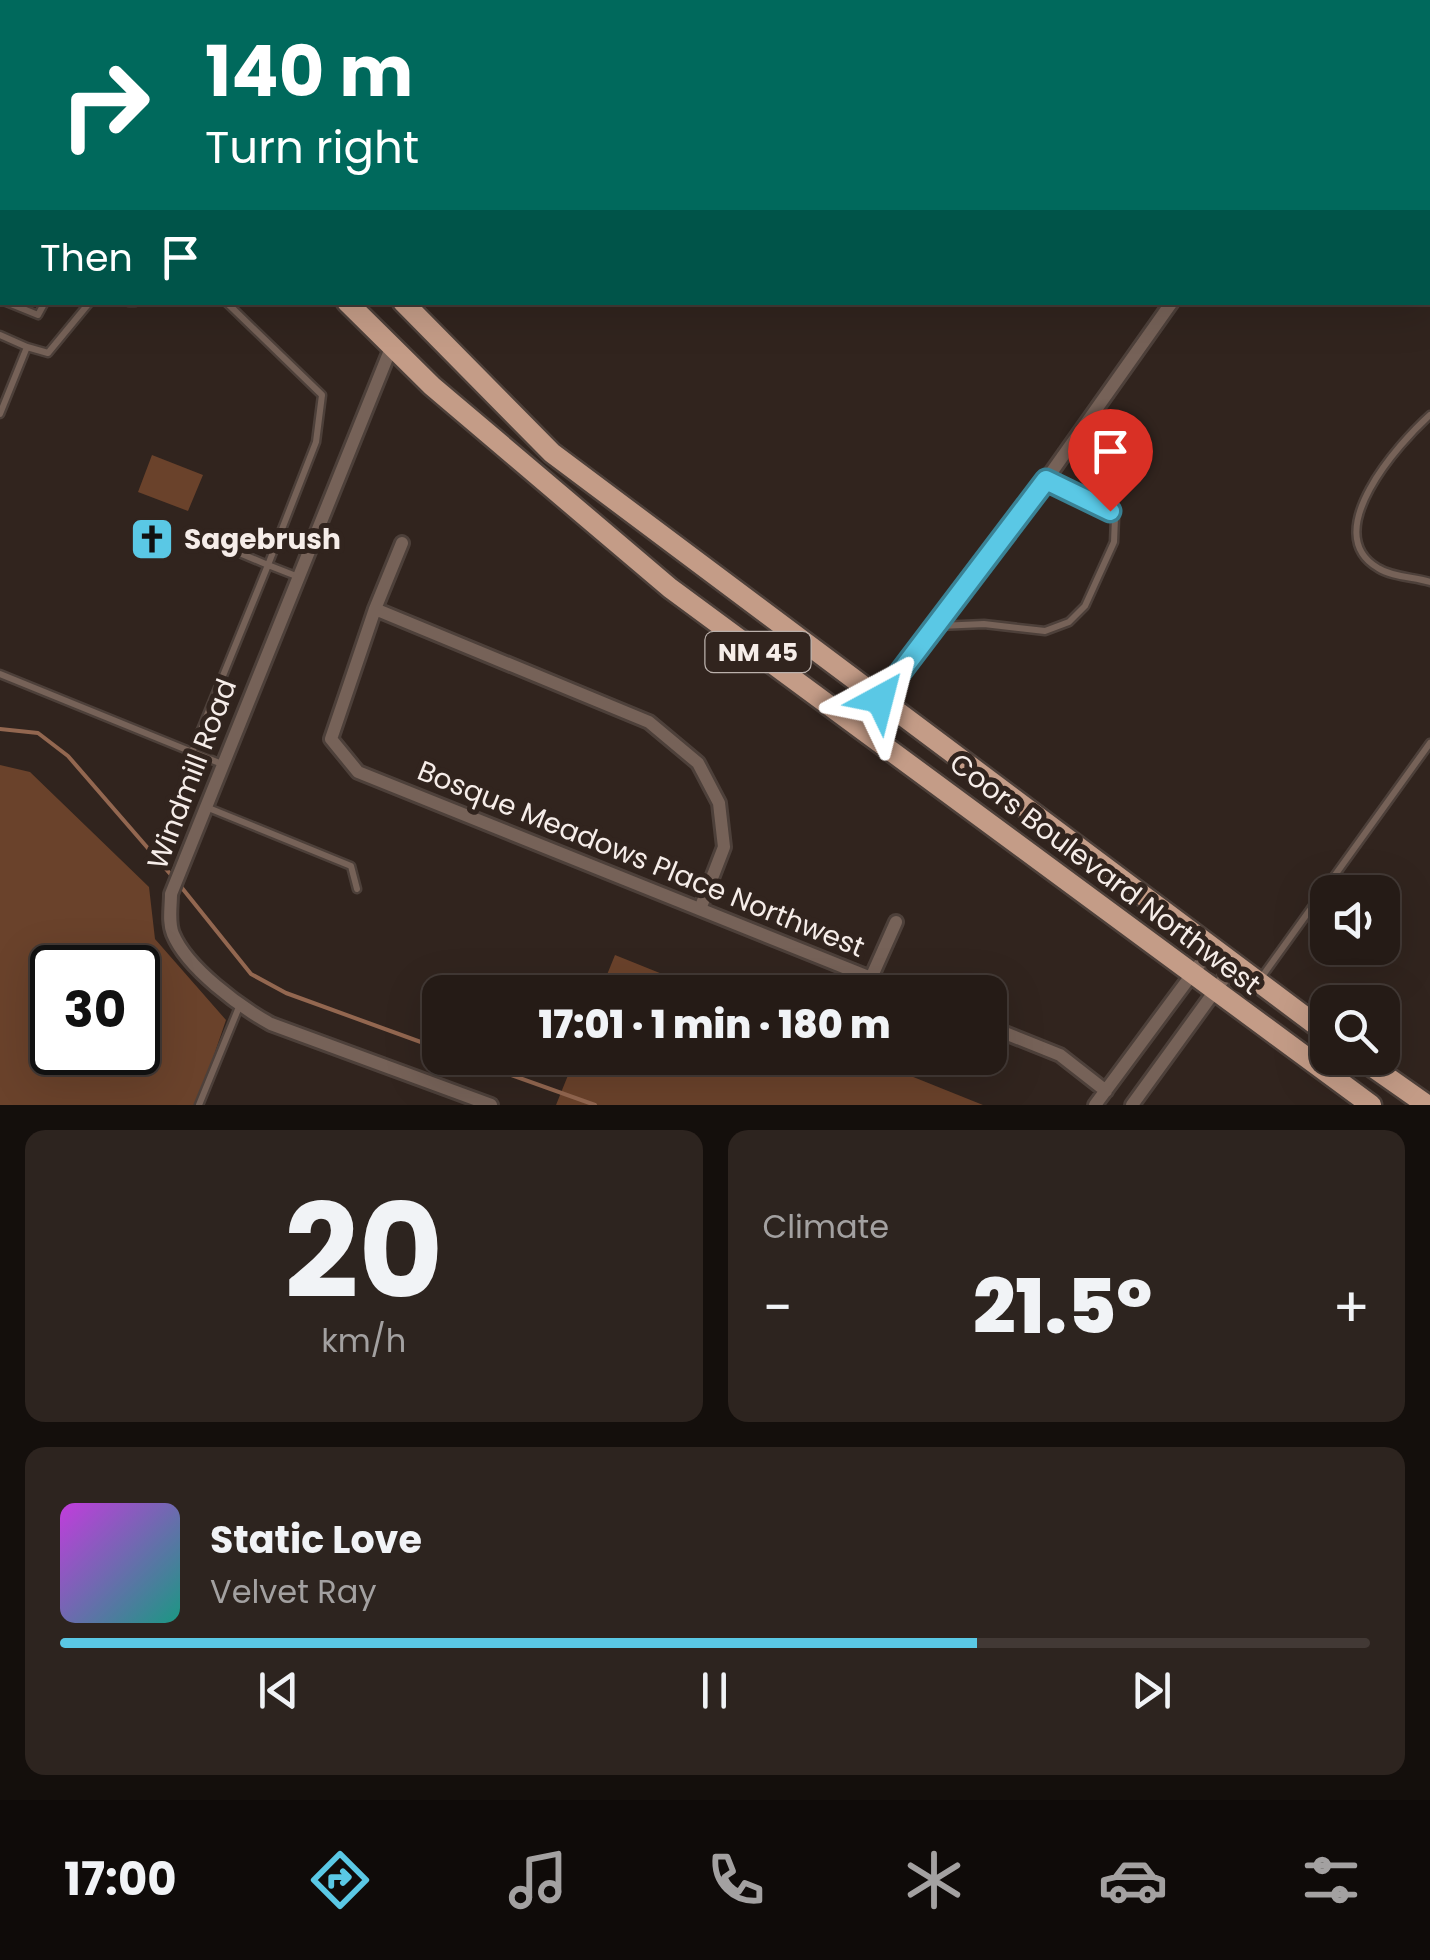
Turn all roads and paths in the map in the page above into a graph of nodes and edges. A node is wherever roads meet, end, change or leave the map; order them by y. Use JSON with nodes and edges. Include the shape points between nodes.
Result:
{"nodes":[{"id":1,"x":13,"y":305,"type":"edge"},
{"id":2,"x":43,"y":305,"type":"edge"},
{"id":3,"x":88,"y":305,"type":"edge"},
{"id":4,"x":229,"y":305,"type":"edge"},
{"id":5,"x":349,"y":305,"type":"edge"},
{"id":6,"x":406,"y":305,"type":"edge"},
{"id":7,"x":1170,"y":305,"type":"edge"},
{"id":8,"x":0,"y":335,"type":"edge"},
{"id":9,"x":27,"y":347,"type":"junction"},
{"id":10,"x":391,"y":348,"type":"junction"},
{"id":11,"x":0,"y":414,"type":"edge"},
{"id":12,"x":1430,"y":415,"type":"edge"},
{"id":13,"x":1046,"y":480,"type":"junction"},
{"id":14,"x":199,"y":536,"type":"dead end"},
{"id":15,"x":402,"y":543,"type":"dead end"},
{"id":16,"x":268,"y":565,"type":"junction"},
{"id":17,"x":298,"y":577,"type":"junction"},
{"id":18,"x":1430,"y":582,"type":"edge"},
{"id":19,"x":374,"y":609,"type":"junction"},
{"id":20,"x":936,"y":626,"type":"junction"},
{"id":21,"x":0,"y":674,"type":"edge"},
{"id":22,"x":880,"y":699,"type":"junction"},
{"id":23,"x":1430,"y":743,"type":"edge"},
{"id":24,"x":192,"y":752,"type":"junction"},
{"id":25,"x":222,"y":764,"type":"junction"},
{"id":26,"x":205,"y":807,"type":"junction"},
{"id":27,"x":357,"y":889,"type":"dead end"},
{"id":28,"x":700,"y":909,"type":"junction"},
{"id":29,"x":896,"y":922,"type":"dead end"},
{"id":30,"x":1210,"y":950,"type":"junction"},
{"id":31,"x":1233,"y":966,"type":"junction"},
{"id":32,"x":1192,"y":974,"type":"junction"},
{"id":33,"x":864,"y":975,"type":"edge"},
{"id":34,"x":872,"y":975,"type":"edge"},
{"id":35,"x":1257,"y":983,"type":"junction"},
{"id":36,"x":1215,"y":990,"type":"junction"},
{"id":37,"x":239,"y":1006,"type":"junction"},
{"id":38,"x":1310,"y":1021,"type":"edge"},
{"id":39,"x":1007,"y":1033,"type":"edge"},
{"id":40,"x":1384,"y":1075,"type":"edge"},
{"id":41,"x":1106,"y":1091,"type":"junction"},
{"id":42,"x":200,"y":1105,"type":"edge"},
{"id":43,"x":491,"y":1105,"type":"edge"},
{"id":44,"x":1095,"y":1105,"type":"edge"},
{"id":45,"x":1132,"y":1105,"type":"edge"},
{"id":46,"x":1372,"y":1105,"type":"edge"},
{"id":47,"x":1426,"y":1105,"type":"edge"}],
"edges":[{"from":1,"to":2,"type":"lane","via":[[38,315]]},
{"from":3,"to":9,"type":"lane","via":[[48,353]]},
{"from":4,"to":16,"type":"lane","via":[[322,395],[316,442]]},
{"from":5,"to":10,"type":"main road","name":"Coors Boulevard Northwest","number":"NM 45"},
{"from":6,"to":22,"type":"main road","name":"Coors Boulevard Northwest","number":"NM 45","via":[[552,453]]},
{"from":7,"to":13,"type":"street"},
{"from":8,"to":9,"type":"lane"},
{"from":9,"to":11,"type":"lane"},
{"from":10,"to":17,"type":"street","name":"Windmill Road"},
{"from":10,"to":32,"type":"main road","name":"Coors Boulevard Northwest","number":"NM 45","via":[[670,588]]},
{"from":12,"to":18,"type":"lane","via":[[1366,496],[1356,522],[1364,557],[1378,569]]},
{"from":13,"to":20,"type":"street"},
{"from":13,"to":20,"type":"lane","via":[[1115,518],[1114,542],[1078,614],[1046,630]]},
{"from":14,"to":16,"type":"lane"},
{"from":15,"to":19,"type":"street"},
{"from":16,"to":17,"type":"lane"},
{"from":16,"to":24,"type":"lane"},
{"from":17,"to":25,"type":"street","name":"Windmill Road"},
{"from":19,"to":28,"type":"street","via":[[649,722],[698,763],[719,803],[724,848]]},
{"from":19,"to":28,"type":"street","name":"Bosque Meadows Place Northwest","via":[[331,739],[358,772]]},
{"from":20,"to":22,"type":"street"},
{"from":21,"to":24,"type":"lane"},
{"from":22,"to":30,"type":"main road","name":"Coors Boulevard Northwest","number":"NM 45"},
{"from":23,"to":35,"type":"lane"},
{"from":24,"to":25,"type":"lane"},
{"from":25,"to":26,"type":"street","name":"Windmill Road"},
{"from":26,"to":27,"type":"lane","via":[[352,866]]},
{"from":26,"to":37,"type":"street","name":"Windmill Road","via":[[171,894],[174,937]]},
{"from":28,"to":33,"type":"street","name":"Bosque Meadows Place Northwest"},
{"from":29,"to":34,"type":"street"},
{"from":30,"to":31,"type":"main road","name":"Coors Boulevard Northwest","number":"NM 45"},
{"from":30,"to":32,"type":"street"},
{"from":31,"to":35,"type":"main road","name":"Coors Boulevard Northwest","number":"NM 45"},
{"from":31,"to":36,"type":"street"},
{"from":32,"to":36,"type":"main road","name":"Coors Boulevard Northwest","number":"NM 45"},
{"from":32,"to":41,"type":"street"},
{"from":35,"to":38,"type":"main road","name":"Coors Boulevard Northwest","number":"NM 45"},
{"from":36,"to":45,"type":"street"},
{"from":36,"to":46,"type":"main road","name":"Coors Boulevard Northwest","number":"NM 45"},
{"from":37,"to":42,"type":"lane"},
{"from":37,"to":43,"type":"street","name":"Windmill Road","via":[[271,1024]]},
{"from":39,"to":41,"type":"street","via":[[1060,1055]]},
{"from":40,"to":47,"type":"main road"},
{"from":41,"to":44,"type":"street"}]}
